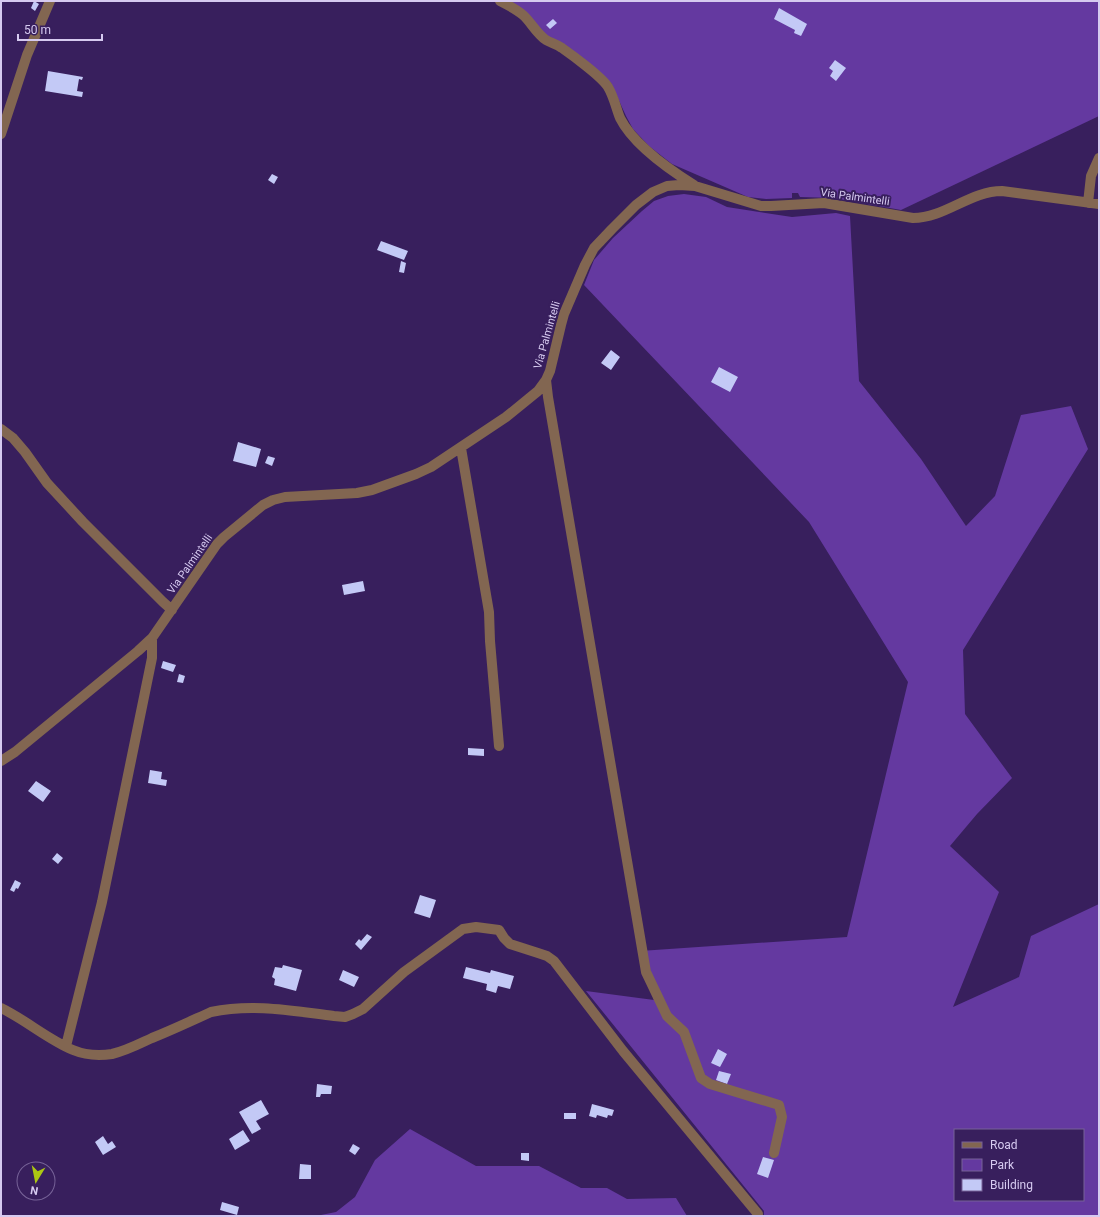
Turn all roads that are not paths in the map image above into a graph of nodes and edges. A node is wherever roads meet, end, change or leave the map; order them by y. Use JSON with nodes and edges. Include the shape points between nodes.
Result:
{"nodes":[{"id":1,"x":50,"y":1,"type":"edge"},
{"id":2,"x":500,"y":1,"type":"edge"},
{"id":3,"x":1,"y":134,"type":"edge"},
{"id":4,"x":1099,"y":158,"type":"edge"},
{"id":5,"x":695,"y":186,"type":"junction"},
{"id":6,"x":1088,"y":203,"type":"junction"},
{"id":7,"x":1099,"y":204,"type":"edge"},
{"id":8,"x":546,"y":380,"type":"junction"},
{"id":9,"x":1,"y":430,"type":"edge"},
{"id":10,"x":461,"y":448,"type":"junction"},
{"id":11,"x":172,"y":610,"type":"junction"},
{"id":12,"x":152,"y":638,"type":"junction"},
{"id":13,"x":499,"y":746,"type":"dead end"},
{"id":14,"x":1,"y":761,"type":"edge"},
{"id":15,"x":1,"y":1008,"type":"edge"},
{"id":16,"x":66,"y":1046,"type":"junction"},
{"id":17,"x":774,"y":1153,"type":"dead end"},
{"id":18,"x":758,"y":1214,"type":"dead end"}],
"edges":[{"from":1,"to":3,"type":"street","via":[[27,55]]},
{"from":2,"to":5,"type":"street","via":[[517,10],[540,35],[561,47],[608,86],[629,132],[669,169]]},
{"from":4,"to":6,"type":"street","via":[[1091,176]]},
{"from":5,"to":6,"type":"street","name":"Via Palmintelli","via":[[761,206],[824,203],[913,218],[924,218],[992,191]]},
{"from":5,"to":8,"type":"street","name":"Via Palmintelli","via":[[667,186],[653,192],[636,205],[594,248],[564,314]]},
{"from":6,"to":7,"type":"street","name":"Via Palmintelli"},
{"from":8,"to":10,"type":"street","name":"Via Palmintelli","via":[[538,391]]},
{"from":8,"to":17,"type":"street","via":[[646,972],[667,1016],[684,1032],[701,1078],[710,1084],[779,1105],[782,1117]]},
{"from":9,"to":11,"type":"street","via":[[13,438],[47,483],[83,522]]},
{"from":10,"to":11,"type":"street","name":"Via Palmintelli","via":[[422,472],[372,490],[285,497],[263,504],[217,544]]},
{"from":10,"to":13,"type":"street","via":[[489,612]]},
{"from":11,"to":12,"type":"street","name":"Via Palmintelli"},
{"from":12,"to":14,"type":"street","name":"Via Palmintelli","via":[[138,652]]},
{"from":12,"to":16,"type":"street","via":[[152,658],[102,902]]},
{"from":15,"to":16,"type":"street"},
{"from":16,"to":18,"type":"street","via":[[89,1054],[113,1054],[221,1010],[263,1008],[334,1016],[353,1014],[363,1009],[404,972],[463,929],[476,926],[499,930],[510,944],[547,956],[554,961],[623,1051]]}]}
